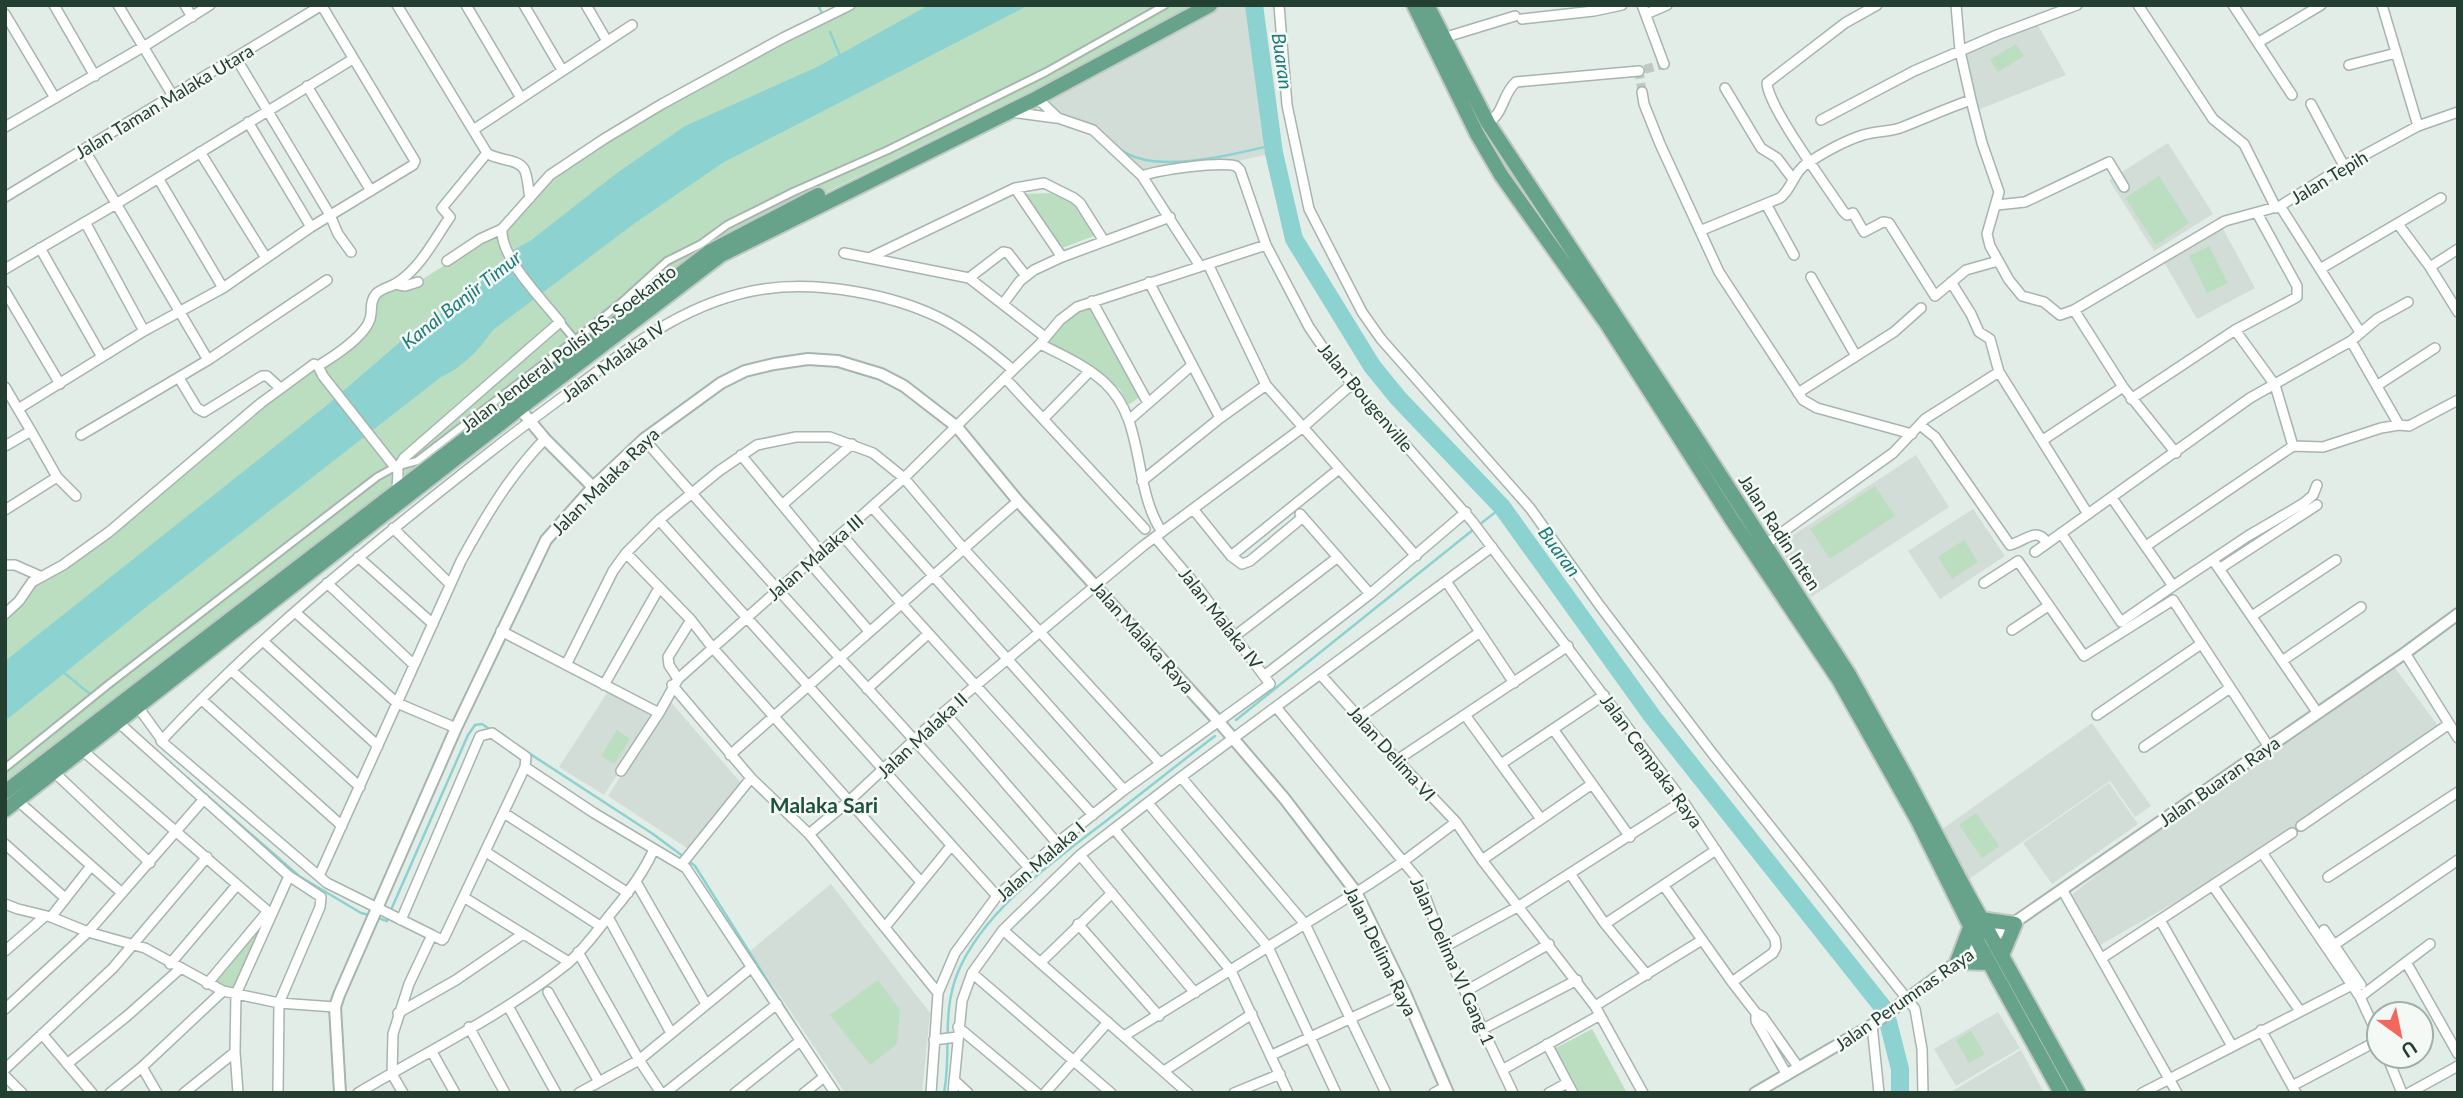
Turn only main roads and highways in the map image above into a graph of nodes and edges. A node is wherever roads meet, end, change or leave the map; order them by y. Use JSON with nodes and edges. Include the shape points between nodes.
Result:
{"nodes":[{"id":1,"x":1194,"y":5,"type":"edge"},
{"id":2,"x":1210,"y":5,"type":"edge"},
{"id":3,"x":1414,"y":5,"type":"edge"},
{"id":4,"x":1427,"y":5,"type":"edge"},
{"id":5,"x":1688,"y":437,"type":"junction"},
{"id":6,"x":5,"y":792,"type":"edge"},
{"id":7,"x":5,"y":810,"type":"edge"},
{"id":8,"x":1976,"y":922,"type":"junction"},
{"id":9,"x":1995,"y":959,"type":"junction"},
{"id":10,"x":2061,"y":1093,"type":"edge"},
{"id":11,"x":2078,"y":1093,"type":"edge"}],
"edges":[{"from":1,"to":6,"type":"main road","name":"Jalan Jenderal Polisi RS. Soekanto","via":[[1080,67],[709,251]]},
{"from":2,"to":7,"type":"main road","name":"Jalan Jenderal Polisi RS. Soekanto","via":[[1066,82],[1040,101],[1008,112],[721,255]]},
{"from":3,"to":5,"type":"main road","name":"Jalan Radin Inten","via":[[1501,175]]},
{"from":4,"to":5,"type":"main road","name":"Jalan Radin Inten","via":[[1488,123]]},
{"from":5,"to":8,"type":"main road","name":"Jalan Radin Inten","via":[[1732,520],[1839,680]]},
{"from":5,"to":8,"type":"main road","name":"Jalan Radin Inten","via":[[1766,544],[1848,673]]},
{"from":8,"to":9,"type":"main road","name":"Jalan Radin Inten"},
{"from":8,"to":9,"type":"main road","via":[[2015,923]]},
{"from":8,"to":9,"type":"main road","via":[[1957,962]]},
{"from":9,"to":10,"type":"main road","name":"Jalan Radin Inten"},
{"from":9,"to":11,"type":"main road","name":"Jalan Radin Inten"}]}
